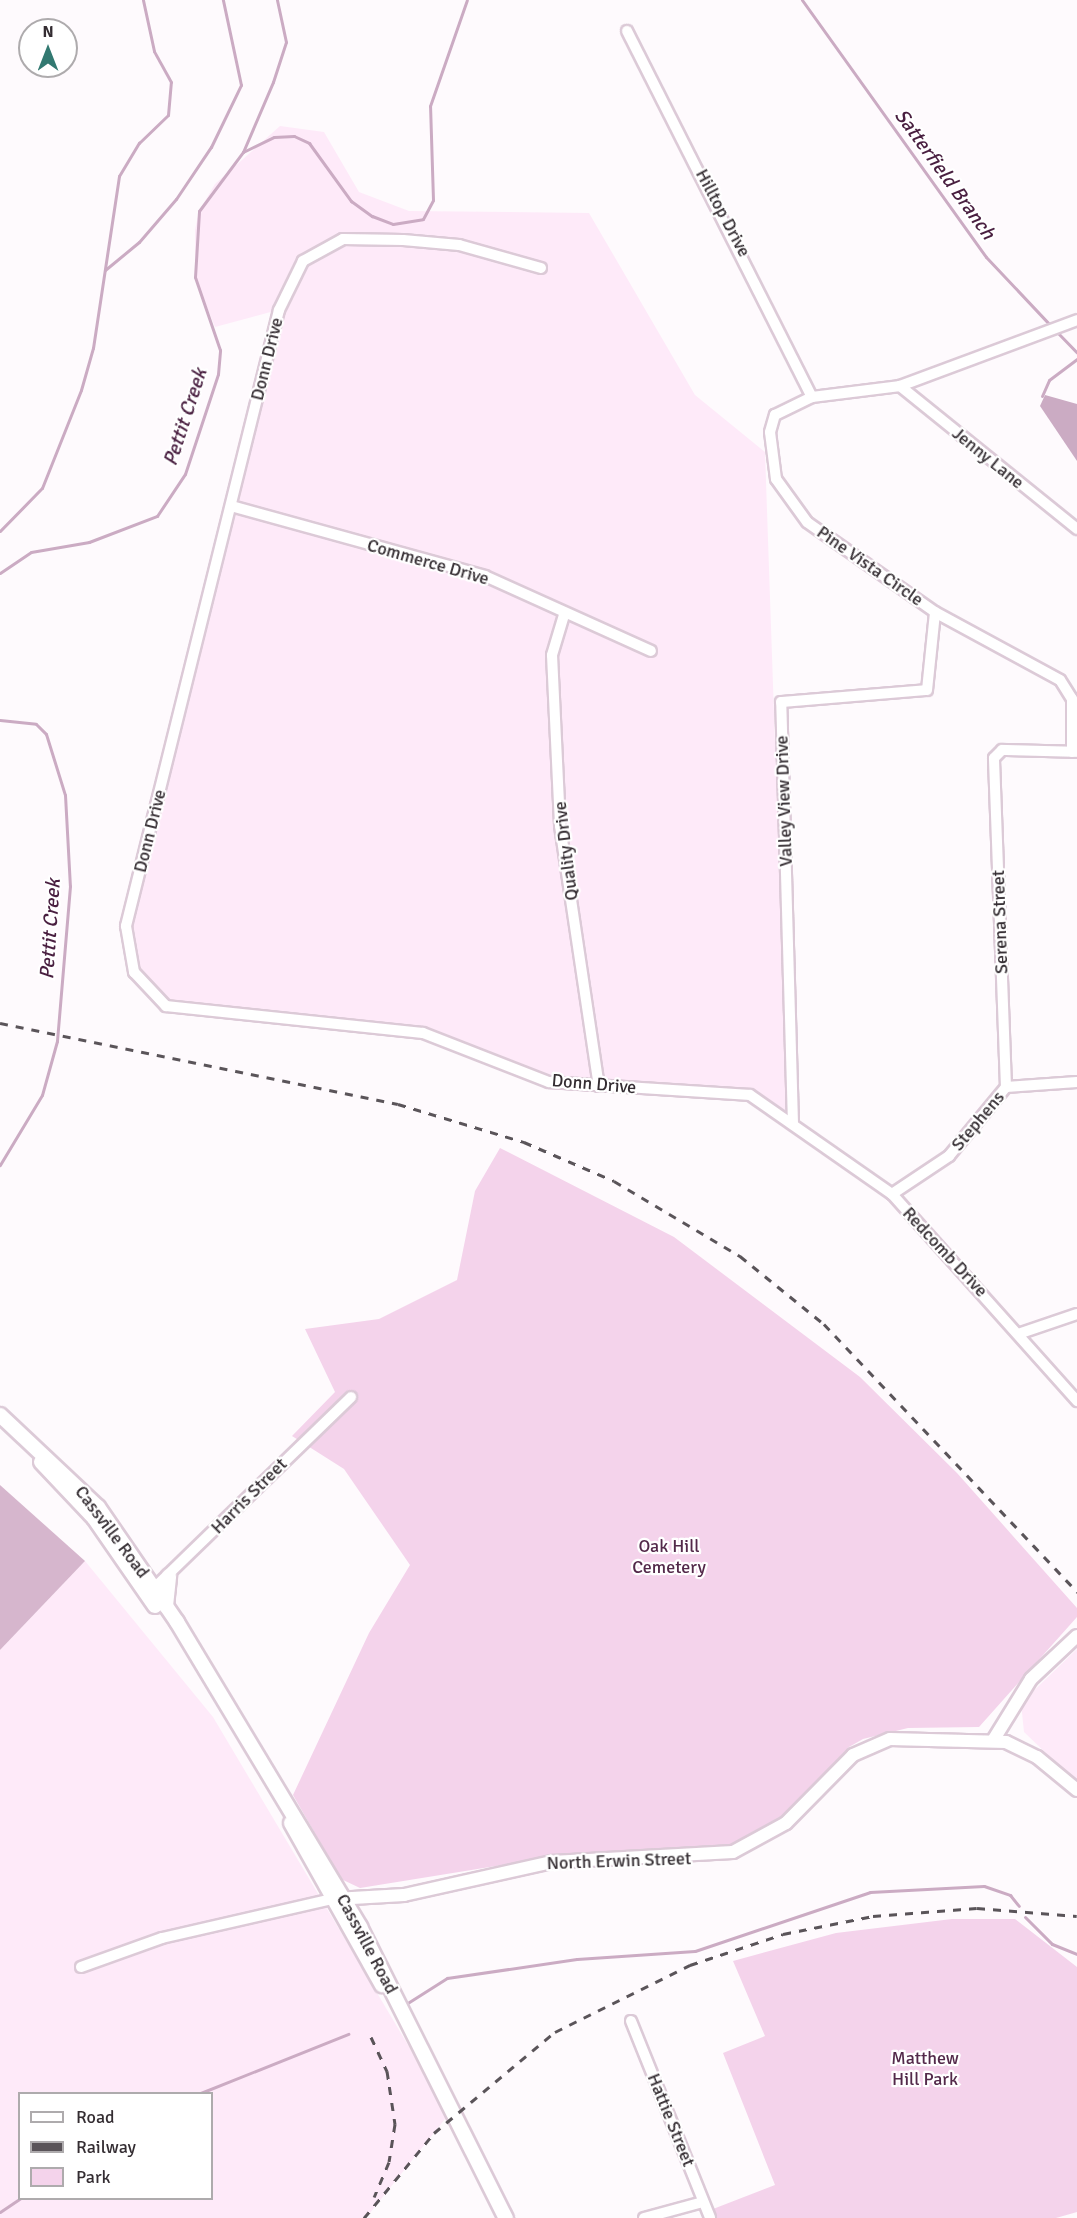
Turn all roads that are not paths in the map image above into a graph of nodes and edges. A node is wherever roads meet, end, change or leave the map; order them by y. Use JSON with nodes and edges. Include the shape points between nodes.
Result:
{"nodes":[{"id":1,"x":627,"y":31,"type":"dead end"},
{"id":2,"x":541,"y":268,"type":"dead end"},
{"id":3,"x":1077,"y":320,"type":"edge"},
{"id":4,"x":900,"y":386,"type":"junction"},
{"id":5,"x":812,"y":397,"type":"junction"},
{"id":6,"x":231,"y":506,"type":"junction"},
{"id":7,"x":1077,"y":529,"type":"edge"},
{"id":8,"x":935,"y":612,"type":"junction"},
{"id":9,"x":564,"y":615,"type":"junction"},
{"id":10,"x":651,"y":651,"type":"dead end"},
{"id":11,"x":1074,"y":752,"type":"edge"},
{"id":12,"x":1077,"y":1082,"type":"edge"},
{"id":13,"x":599,"y":1086,"type":"junction"},
{"id":14,"x":1006,"y":1087,"type":"junction"},
{"id":15,"x":793,"y":1124,"type":"junction"},
{"id":16,"x":892,"y":1194,"type":"junction"},
{"id":17,"x":1077,"y":1314,"type":"edge"},
{"id":18,"x":1021,"y":1334,"type":"junction"},
{"id":19,"x":351,"y":1397,"type":"dead end"},
{"id":20,"x":1077,"y":1401,"type":"edge"},
{"id":21,"x":0,"y":1415,"type":"edge"},
{"id":22,"x":0,"y":1427,"type":"edge"},
{"id":23,"x":169,"y":1576,"type":"junction"},
{"id":24,"x":151,"y":1591,"type":"junction"},
{"id":25,"x":166,"y":1606,"type":"junction"},
{"id":26,"x":1077,"y":1636,"type":"edge"},
{"id":27,"x":202,"y":1667,"type":"junction"},
{"id":28,"x":994,"y":1739,"type":"junction"},
{"id":29,"x":1077,"y":1790,"type":"edge"},
{"id":30,"x":338,"y":1899,"type":"junction"},
{"id":31,"x":81,"y":1967,"type":"dead end"},
{"id":32,"x":632,"y":2021,"type":"dead end"},
{"id":33,"x":703,"y":2202,"type":"junction"},
{"id":34,"x":506,"y":2218,"type":"edge"},
{"id":35,"x":644,"y":2218,"type":"edge"},
{"id":36,"x":710,"y":2218,"type":"edge"}],
"edges":[{"from":1,"to":5,"type":"street","name":"Hilltop Drive"},
{"from":2,"to":6,"type":"street","name":"Donn Drive","via":[[459,245],[403,240],[343,239],[303,261],[279,310]]},
{"from":3,"to":4,"type":"street","name":"Pine Vista Circle"},
{"from":4,"to":5,"type":"street","name":"Pine Vista Circle"},
{"from":4,"to":7,"type":"street","name":"Jenny Lane"},
{"from":5,"to":8,"type":"street","name":"Pine Vista Circle","via":[[776,415],[770,432],[776,479],[807,522]]},
{"from":6,"to":9,"type":"street","name":"Commerce Drive","via":[[485,576]]},
{"from":6,"to":13,"type":"street","name":"Donn Drive","via":[[126,926],[134,972],[166,1005],[423,1033],[549,1082]]},
{"from":8,"to":11,"type":"street","name":"Pine Vista Circle","via":[[1060,680],[1072,699]]},
{"from":8,"to":15,"type":"street","name":"Valley View Drive","via":[[927,690],[781,702]]},
{"from":9,"to":10,"type":"street","name":"Commerce Drive"},
{"from":9,"to":13,"type":"street","name":"Quality Drive","via":[[552,655],[560,826]]},
{"from":11,"to":14,"type":"street","name":"Serena Street","via":[[1002,750],[994,758]]},
{"from":12,"to":14,"type":"street","name":"Stephens"},
{"from":13,"to":15,"type":"street","name":"Donn Drive","via":[[750,1095]]},
{"from":14,"to":16,"type":"street","name":"Stephens","via":[[949,1156]]},
{"from":15,"to":16,"type":"street","name":"Redcomb Drive"},
{"from":16,"to":18,"type":"street","name":"Redcomb Drive"},
{"from":17,"to":18,"type":"street"},
{"from":18,"to":20,"type":"street","name":"Redcomb Drive"},
{"from":19,"to":23,"type":"street","name":"Harris Street"},
{"from":21,"to":24,"type":"main road","name":"Cassville Road","via":[[86,1493]]},
{"from":22,"to":24,"type":"main road","name":"Cassville Road","via":[[84,1505]]},
{"from":23,"to":24,"type":"street","name":"Harris Street"},
{"from":23,"to":25,"type":"main road"},
{"from":24,"to":25,"type":"main road","name":"Cassville Road"},
{"from":24,"to":27,"type":"main road","name":"Cassville Road"},
{"from":25,"to":27,"type":"main road","name":"Cassville Road"},
{"from":26,"to":28,"type":"street","via":[[1024,1688]]},
{"from":27,"to":30,"type":"main road","name":"Cassville Road","via":[[273,1781]]},
{"from":28,"to":29,"type":"street","name":"North Erwin Street","via":[[1037,1756]]},
{"from":28,"to":30,"type":"street","name":"North Erwin Street","via":[[911,1737],[871,1745],[842,1764],[786,1823],[754,1844],[726,1854],[552,1862],[404,1895]]},
{"from":30,"to":31,"type":"street","name":"North Erwin Street","via":[[162,1938]]},
{"from":30,"to":34,"type":"main road","name":"Cassville Road"},
{"from":32,"to":33,"type":"street","name":"Hattie Street"},
{"from":33,"to":35,"type":"street"},
{"from":33,"to":36,"type":"street","name":"Hattie Street"}]}
